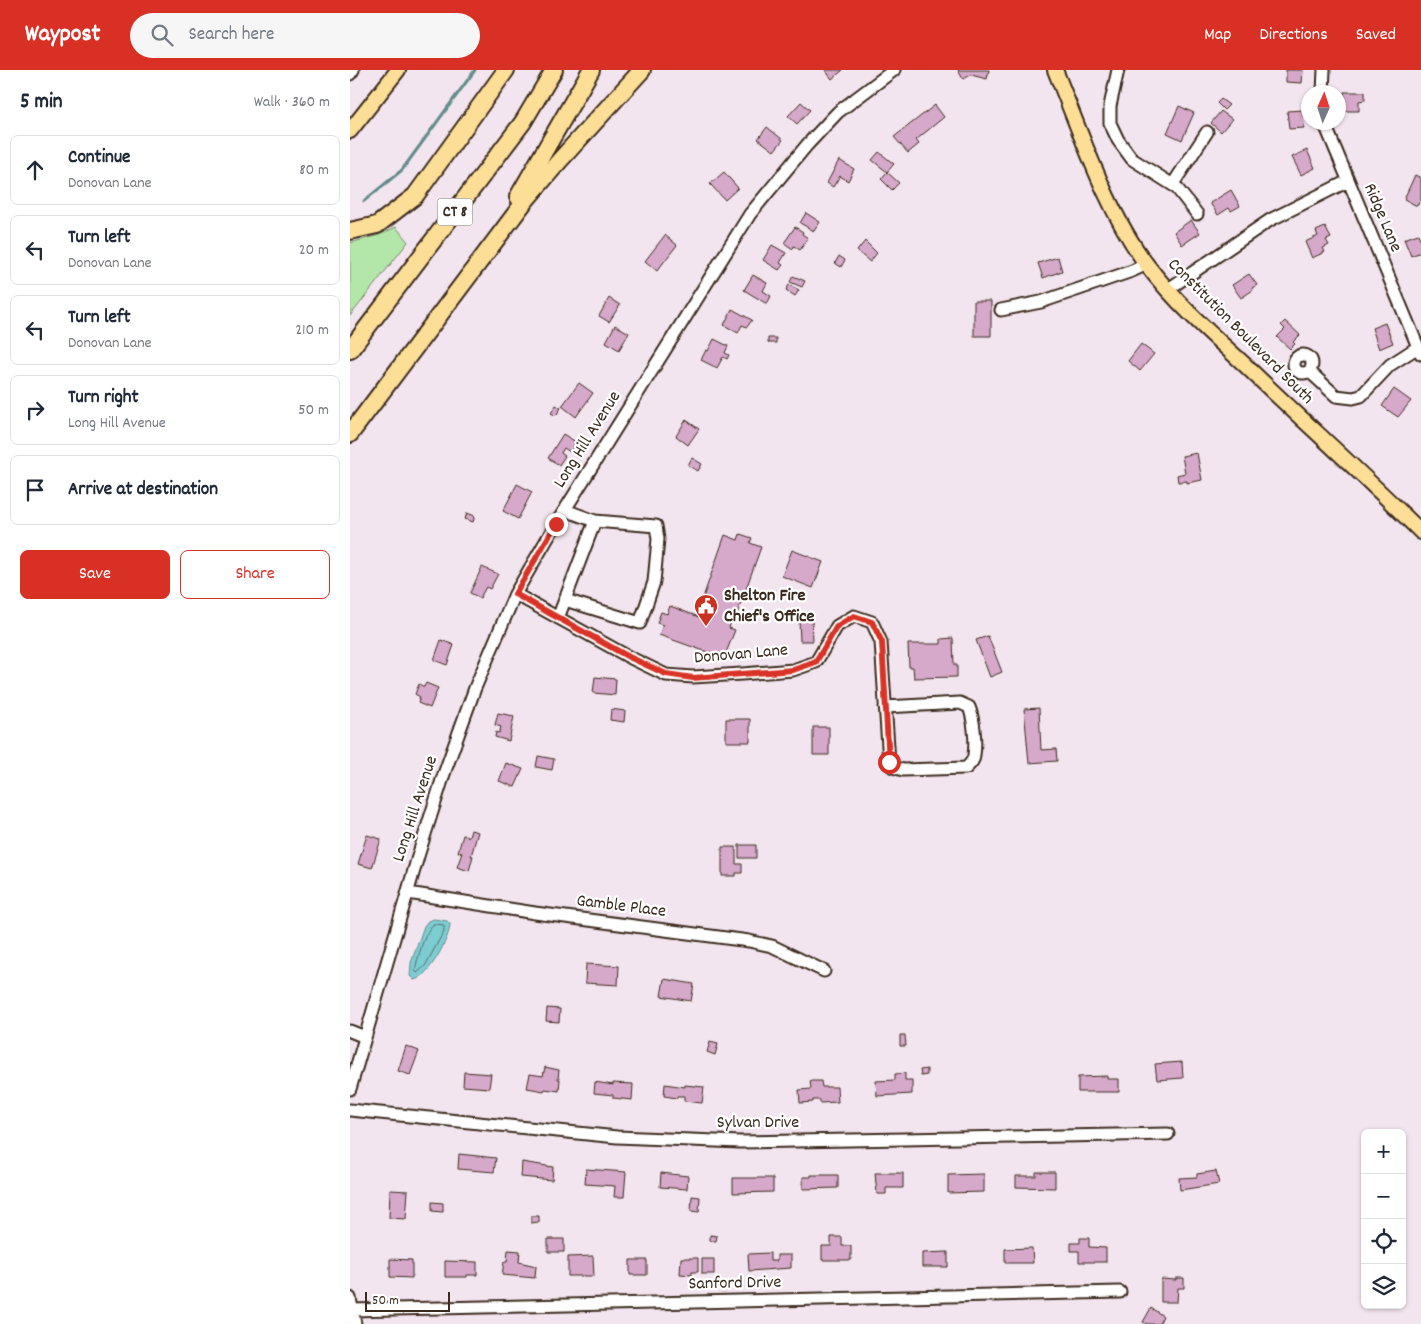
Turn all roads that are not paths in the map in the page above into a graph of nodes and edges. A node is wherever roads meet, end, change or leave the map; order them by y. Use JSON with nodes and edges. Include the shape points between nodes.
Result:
{"nodes":[{"id":1,"x":353,"y":70,"type":"edge"},
{"id":2,"x":398,"y":70,"type":"edge"},
{"id":3,"x":506,"y":70,"type":"edge"},
{"id":4,"x":554,"y":70,"type":"edge"},
{"id":5,"x":591,"y":70,"type":"edge"},
{"id":6,"x":642,"y":70,"type":"edge"},
{"id":7,"x":894,"y":70,"type":"edge"},
{"id":8,"x":1055,"y":70,"type":"edge"},
{"id":9,"x":1118,"y":70,"type":"edge"},
{"id":10,"x":1324,"y":70,"type":"edge"},
{"id":11,"x":350,"y":74,"type":"edge"},
{"id":12,"x":1323,"y":85,"type":"edge"},
{"id":13,"x":1327,"y":130,"type":"edge"},
{"id":14,"x":350,"y":131,"type":"edge"},
{"id":15,"x":1208,"y":132,"type":"dead end"},
{"id":16,"x":1348,"y":181,"type":"junction"},
{"id":17,"x":1173,"y":184,"type":"junction"},
{"id":18,"x":1197,"y":214,"type":"dead end"},
{"id":19,"x":350,"y":231,"type":"edge"},
{"id":20,"x":1146,"y":264,"type":"junction"},
{"id":21,"x":461,"y":287,"type":"junction"},
{"id":22,"x":1167,"y":290,"type":"junction"},
{"id":23,"x":1001,"y":310,"type":"dead end"},
{"id":24,"x":350,"y":350,"type":"edge"},
{"id":25,"x":1420,"y":350,"type":"edge"},
{"id":26,"x":1308,"y":371,"type":"dead end"},
{"id":27,"x":350,"y":434,"type":"edge"},
{"id":28,"x":565,"y":510,"type":"junction"},
{"id":29,"x":595,"y":521,"type":"junction"},
{"id":30,"x":1421,"y":532,"type":"edge"},
{"id":31,"x":515,"y":594,"type":"junction"},
{"id":32,"x":565,"y":600,"type":"junction"},
{"id":33,"x":558,"y":618,"type":"junction"},
{"id":34,"x":885,"y":707,"type":"junction"},
{"id":35,"x":408,"y":893,"type":"junction"},
{"id":36,"x":824,"y":972,"type":"dead end"},
{"id":37,"x":350,"y":1031,"type":"edge"},
{"id":38,"x":365,"y":1037,"type":"junction"},
{"id":39,"x":350,"y":1089,"type":"edge"},
{"id":40,"x":350,"y":1110,"type":"edge"},
{"id":41,"x":1168,"y":1134,"type":"dead end"},
{"id":42,"x":1120,"y":1292,"type":"dead end"},
{"id":43,"x":351,"y":1304,"type":"edge"},
{"id":44,"x":355,"y":1324,"type":"edge"}],
"edges":[{"from":1,"to":11,"type":"street"},
{"from":2,"to":14,"type":"main road"},
{"from":3,"to":19,"type":"highway","via":[[415,196],[377,225]]},
{"from":4,"to":24,"type":"highway","number":"CT 8","via":[[523,122]]},
{"from":5,"to":21,"type":"highway","number":"CT 8"},
{"from":6,"to":21,"type":"highway","via":[[525,201]]},
{"from":7,"to":28,"type":"street","name":"Long Hill Avenue","via":[[838,112],[750,214]]},
{"from":8,"to":20,"type":"main road","name":"Constitution Boulevard South","via":[[1109,199]]},
{"from":9,"to":17,"type":"street","via":[[1110,106],[1110,123],[1118,140],[1132,159]]},
{"from":10,"to":12,"type":"street"},
{"from":13,"to":16,"type":"street","name":"Ridge Lane"},
{"from":15,"to":17,"type":"street"},
{"from":16,"to":22,"type":"street","via":[[1270,220]]},
{"from":16,"to":25,"type":"street","name":"Ridge Lane"},
{"from":17,"to":18,"type":"street"},
{"from":20,"to":22,"type":"main road","name":"Constitution Boulevard South"},
{"from":20,"to":23,"type":"street","via":[[1041,302]]},
{"from":21,"to":27,"type":"highway","number":"CT 8"},
{"from":22,"to":30,"type":"main road","name":"Constitution Boulevard South"},
{"from":25,"to":26,"type":"street","via":[[1390,365],[1361,396],[1353,398],[1336,396]]},
{"from":28,"to":29,"type":"street"},
{"from":28,"to":31,"type":"street","name":"Long Hill Avenue"},
{"from":29,"to":32,"type":"street"},
{"from":29,"to":32,"type":"street","via":[[656,526],[654,582],[640,623]]},
{"from":31,"to":33,"type":"street","name":"Donovan Lane"},
{"from":31,"to":35,"type":"street","name":"Long Hill Avenue","via":[[472,697]]},
{"from":32,"to":33,"type":"street"},
{"from":33,"to":34,"type":"street","name":"Donovan Lane","via":[[666,674],[693,678],[793,670],[816,662],[837,626],[854,616],[872,622],[882,642]]},
{"from":34,"to":34,"type":"street","name":"Donovan Lane","via":[[889,762],[893,767],[902,770],[966,768],[971,763],[974,756],[969,707],[960,703]]},
{"from":35,"to":36,"type":"street","name":"Gamble Place","via":[[749,941],[772,946]]},
{"from":35,"to":38,"type":"street","name":"Long Hill Avenue"},
{"from":37,"to":38,"type":"street"},
{"from":38,"to":39,"type":"street","name":"Long Hill Avenue"},
{"from":40,"to":41,"type":"street","name":"Sylvan Drive","via":[[617,1137],[740,1142]]},
{"from":42,"to":43,"type":"street","name":"Sanford Drive"},
{"from":43,"to":44,"type":"street"}]}
